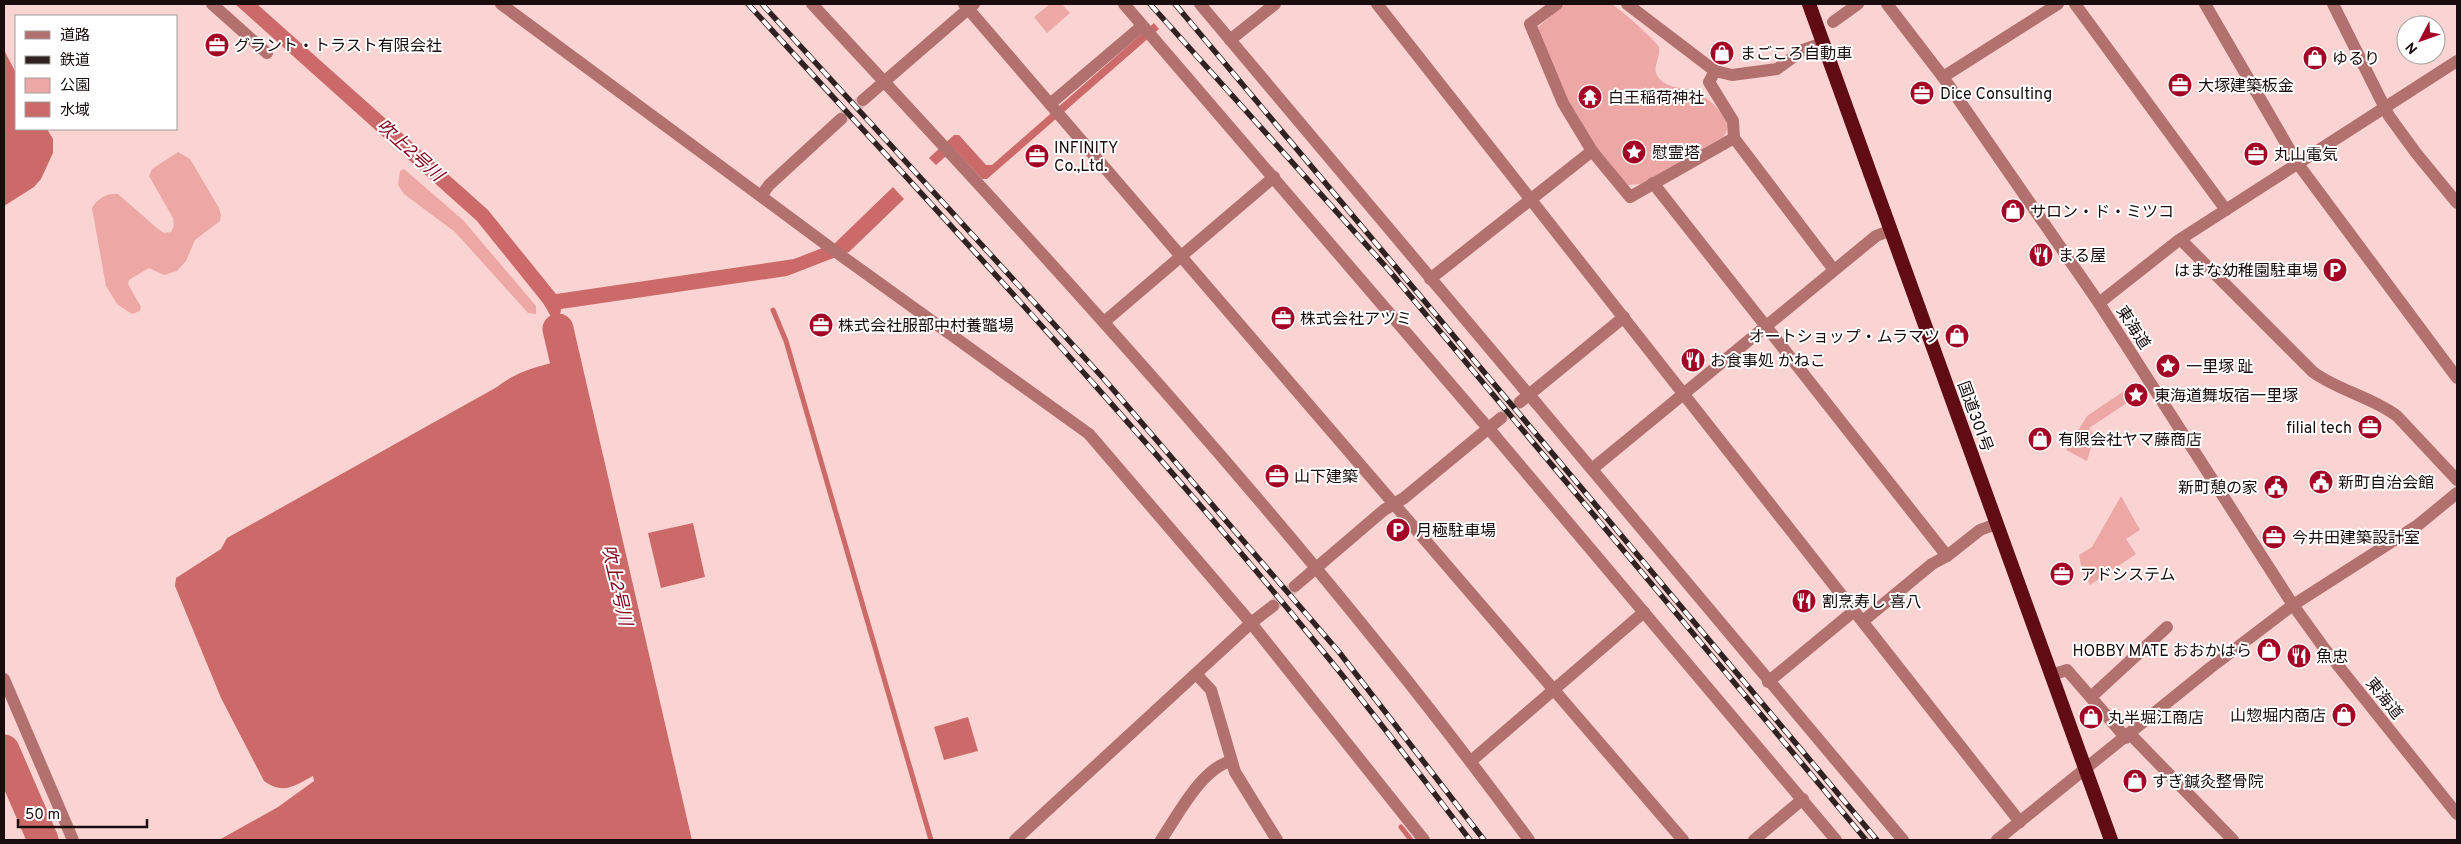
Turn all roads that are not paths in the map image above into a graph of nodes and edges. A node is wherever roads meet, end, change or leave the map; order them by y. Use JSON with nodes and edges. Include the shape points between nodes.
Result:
{"nodes":[{"id":1,"x":212,"y":4,"type":"edge"},
{"id":2,"x":812,"y":4,"type":"edge"},
{"id":3,"x":1124,"y":4,"type":"edge"},
{"id":4,"x":1200,"y":4,"type":"edge"},
{"id":5,"x":1275,"y":4,"type":"edge"},
{"id":6,"x":1377,"y":4,"type":"edge"},
{"id":7,"x":1557,"y":4,"type":"edge"},
{"id":8,"x":1627,"y":4,"type":"edge"},
{"id":9,"x":1809,"y":4,"type":"edge"},
{"id":10,"x":1858,"y":4,"type":"edge"},
{"id":11,"x":1887,"y":4,"type":"edge"},
{"id":12,"x":2058,"y":4,"type":"edge"},
{"id":13,"x":2074,"y":4,"type":"edge"},
{"id":14,"x":2205,"y":4,"type":"edge"},
{"id":15,"x":2333,"y":4,"type":"edge"},
{"id":16,"x":506,"y":5,"type":"edge"},
{"id":17,"x":968,"y":5,"type":"edge"},
{"id":18,"x":1833,"y":22,"type":"dead end"},
{"id":19,"x":1146,"y":31,"type":"junction"},
{"id":20,"x":1230,"y":40,"type":"junction"},
{"id":21,"x":1822,"y":43,"type":"junction"},
{"id":22,"x":267,"y":53,"type":"dead end"},
{"id":23,"x":2457,"y":61,"type":"edge"},
{"id":24,"x":1715,"y":71,"type":"junction"},
{"id":25,"x":1943,"y":77,"type":"junction"},
{"id":26,"x":884,"y":81,"type":"junction"},
{"id":27,"x":862,"y":100,"type":"tunnel mouth"},
{"id":28,"x":2384,"y":108,"type":"junction"},
{"id":29,"x":1055,"y":110,"type":"junction"},
{"id":30,"x":841,"y":119,"type":"tunnel mouth"},
{"id":31,"x":1734,"y":138,"type":"junction"},
{"id":32,"x":1592,"y":151,"type":"junction"},
{"id":33,"x":2298,"y":164,"type":"junction"},
{"id":34,"x":1274,"y":177,"type":"junction"},
{"id":35,"x":1654,"y":184,"type":"junction"},
{"id":36,"x":761,"y":196,"type":"junction"},
{"id":37,"x":1532,"y":200,"type":"junction"},
{"id":38,"x":2457,"y":203,"type":"edge"},
{"id":39,"x":2226,"y":210,"type":"junction"},
{"id":40,"x":1891,"y":230,"type":"junction"},
{"id":41,"x":2180,"y":240,"type":"junction"},
{"id":42,"x":1181,"y":256,"type":"junction"},
{"id":43,"x":1834,"y":270,"type":"junction"},
{"id":44,"x":1430,"y":279,"type":"junction"},
{"id":45,"x":2099,"y":303,"type":"junction"},
{"id":46,"x":1624,"y":317,"type":"junction"},
{"id":47,"x":1104,"y":322,"type":"junction"},
{"id":48,"x":1765,"y":326,"type":"junction"},
{"id":49,"x":2457,"y":378,"type":"edge"},
{"id":50,"x":1684,"y":394,"type":"junction"},
{"id":51,"x":1520,"y":402,"type":"tunnel mouth"},
{"id":52,"x":1501,"y":418,"type":"tunnel mouth"},
{"id":53,"x":1592,"y":469,"type":"junction"},
{"id":54,"x":2457,"y":480,"type":"edge"},
{"id":55,"x":2457,"y":493,"type":"edge"},
{"id":56,"x":1394,"y":504,"type":"junction"},
{"id":57,"x":1996,"y":524,"type":"junction"},
{"id":58,"x":1947,"y":556,"type":"junction"},
{"id":59,"x":1316,"y":569,"type":"junction"},
{"id":60,"x":1295,"y":586,"type":"tunnel mouth"},
{"id":61,"x":2293,"y":605,"type":"junction"},
{"id":62,"x":1272,"y":606,"type":"tunnel mouth"},
{"id":63,"x":1854,"y":611,"type":"junction"},
{"id":64,"x":1644,"y":612,"type":"junction"},
{"id":65,"x":1863,"y":621,"type":"junction"},
{"id":66,"x":1251,"y":623,"type":"junction"},
{"id":67,"x":2167,"y":627,"type":"dead end"},
{"id":68,"x":1196,"y":674,"type":"junction"},
{"id":69,"x":2051,"y":675,"type":"junction"},
{"id":70,"x":4,"y":679,"type":"edge"},
{"id":71,"x":1768,"y":682,"type":"junction"},
{"id":72,"x":1554,"y":690,"type":"junction"},
{"id":73,"x":2091,"y":697,"type":"junction"},
{"id":74,"x":2128,"y":736,"type":"junction"},
{"id":75,"x":1231,"y":761,"type":"junction"},
{"id":76,"x":1471,"y":761,"type":"junction"},
{"id":77,"x":2085,"y":770,"type":"junction"},
{"id":78,"x":1803,"y":799,"type":"junction"},
{"id":79,"x":2457,"y":814,"type":"edge"},
{"id":80,"x":2020,"y":822,"type":"junction"},
{"id":81,"x":2012,"y":836,"type":"edge"},
{"id":82,"x":73,"y":840,"type":"edge"},
{"id":83,"x":1015,"y":840,"type":"edge"},
{"id":84,"x":1161,"y":840,"type":"edge"},
{"id":85,"x":1277,"y":840,"type":"edge"},
{"id":86,"x":1424,"y":840,"type":"edge"},
{"id":87,"x":1529,"y":840,"type":"edge"},
{"id":88,"x":1683,"y":840,"type":"edge"},
{"id":89,"x":1754,"y":840,"type":"edge"},
{"id":90,"x":1836,"y":840,"type":"edge"},
{"id":91,"x":1903,"y":840,"type":"edge"},
{"id":92,"x":1997,"y":840,"type":"edge"},
{"id":93,"x":2111,"y":840,"type":"edge"},
{"id":94,"x":2233,"y":840,"type":"edge"}],
"edges":[{"from":1,"to":22,"type":"street"},
{"from":2,"to":26,"type":"street"},
{"from":3,"to":19,"type":"street"},
{"from":4,"to":20,"type":"street"},
{"from":5,"to":20,"type":"street"},
{"from":6,"to":37,"type":"street"},
{"from":7,"to":32,"type":"street","via":[[1530,24],[1563,102]]},
{"from":8,"to":24,"type":"street"},
{"from":9,"to":21,"type":"highway","name":"国道301号"},
{"from":10,"to":18,"type":"street"},
{"from":11,"to":25,"type":"street","name":"東海道"},
{"from":12,"to":25,"type":"street"},
{"from":13,"to":39,"type":"street"},
{"from":14,"to":33,"type":"street"},
{"from":15,"to":28,"type":"street"},
{"from":16,"to":36,"type":"street"},
{"from":17,"to":26,"type":"street"},
{"from":17,"to":29,"type":"street"},
{"from":19,"to":29,"type":"street"},
{"from":19,"to":34,"type":"street"},
{"from":20,"to":44,"type":"street"},
{"from":21,"to":24,"type":"street","via":[[1803,50],[1777,69],[1732,75]]},
{"from":21,"to":40,"type":"highway","name":"国道301号"},
{"from":23,"to":28,"type":"street"},
{"from":24,"to":31,"type":"street","via":[[1709,82],[1733,121]]},
{"from":25,"to":45,"type":"street","name":"東海道"},
{"from":26,"to":27,"type":"street"},
{"from":26,"to":47,"type":"street"},
{"from":28,"to":33,"type":"street"},
{"from":28,"to":38,"type":"street"},
{"from":29,"to":42,"type":"street"},
{"from":30,"to":36,"type":"street"},
{"from":31,"to":35,"type":"street"},
{"from":31,"to":43,"type":"street"},
{"from":32,"to":35,"type":"street","via":[[1630,197]]},
{"from":32,"to":37,"type":"street"},
{"from":33,"to":39,"type":"street"},
{"from":33,"to":49,"type":"street"},
{"from":34,"to":42,"type":"street"},
{"from":34,"to":64,"type":"street","bridge":true},
{"from":35,"to":48,"type":"street"},
{"from":36,"to":66,"type":"street","via":[[1089,434]]},
{"from":37,"to":44,"type":"street"},
{"from":37,"to":46,"type":"street"},
{"from":39,"to":41,"type":"street"},
{"from":40,"to":43,"type":"street","via":[[1876,236]]},
{"from":40,"to":57,"type":"highway","name":"国道301号"},
{"from":41,"to":45,"type":"street"},
{"from":41,"to":54,"type":"street","via":[[2313,372],[2331,384],[2376,402],[2397,416]]},
{"from":42,"to":47,"type":"street"},
{"from":42,"to":56,"type":"street"},
{"from":43,"to":48,"type":"street"},
{"from":44,"to":53,"type":"street","bridge":true},
{"from":45,"to":61,"type":"street","name":"東海道"},
{"from":46,"to":50,"type":"street"},
{"from":46,"to":51,"type":"street"},
{"from":47,"to":59,"type":"street"},
{"from":48,"to":50,"type":"street"},
{"from":48,"to":58,"type":"street"},
{"from":50,"to":53,"type":"street"},
{"from":50,"to":63,"type":"street"},
{"from":52,"to":56,"type":"street"},
{"from":53,"to":71,"type":"street"},
{"from":55,"to":61,"type":"street","via":[[2418,525]]},
{"from":56,"to":59,"type":"street"},
{"from":56,"to":72,"type":"street"},
{"from":57,"to":58,"type":"street","via":[[1980,530]]},
{"from":57,"to":69,"type":"highway","name":"国道301号"},
{"from":58,"to":65,"type":"street","via":[[1932,564]]},
{"from":59,"to":60,"type":"street"},
{"from":59,"to":76,"type":"street"},
{"from":61,"to":74,"type":"street"},
{"from":61,"to":79,"type":"street","name":"東海道"},
{"from":62,"to":66,"type":"street"},
{"from":63,"to":65,"type":"street"},
{"from":63,"to":71,"type":"street"},
{"from":64,"to":72,"type":"street"},
{"from":64,"to":78,"type":"street"},
{"from":65,"to":80,"type":"street"},
{"from":66,"to":68,"type":"street"},
{"from":66,"to":86,"type":"street"},
{"from":67,"to":73,"type":"street"},
{"from":68,"to":75,"type":"street","via":[[1211,690]]},
{"from":68,"to":83,"type":"street"},
{"from":69,"to":73,"type":"street","via":[[2067,670]]},
{"from":69,"to":77,"type":"highway","name":"国道301号"},
{"from":70,"to":82,"type":"street"},
{"from":71,"to":91,"type":"street"},
{"from":72,"to":76,"type":"street"},
{"from":72,"to":88,"type":"street"},
{"from":73,"to":74,"type":"street"},
{"from":74,"to":77,"type":"street"},
{"from":74,"to":94,"type":"street"},
{"from":75,"to":84,"type":"street","via":[[1220,764],[1206,776]]},
{"from":75,"to":85,"type":"street"},
{"from":76,"to":87,"type":"street"},
{"from":77,"to":80,"type":"street"},
{"from":77,"to":93,"type":"highway","name":"国道301号"},
{"from":78,"to":89,"type":"street"},
{"from":78,"to":90,"type":"street"},
{"from":80,"to":81,"type":"street"},
{"from":81,"to":92,"type":"street"}]}
